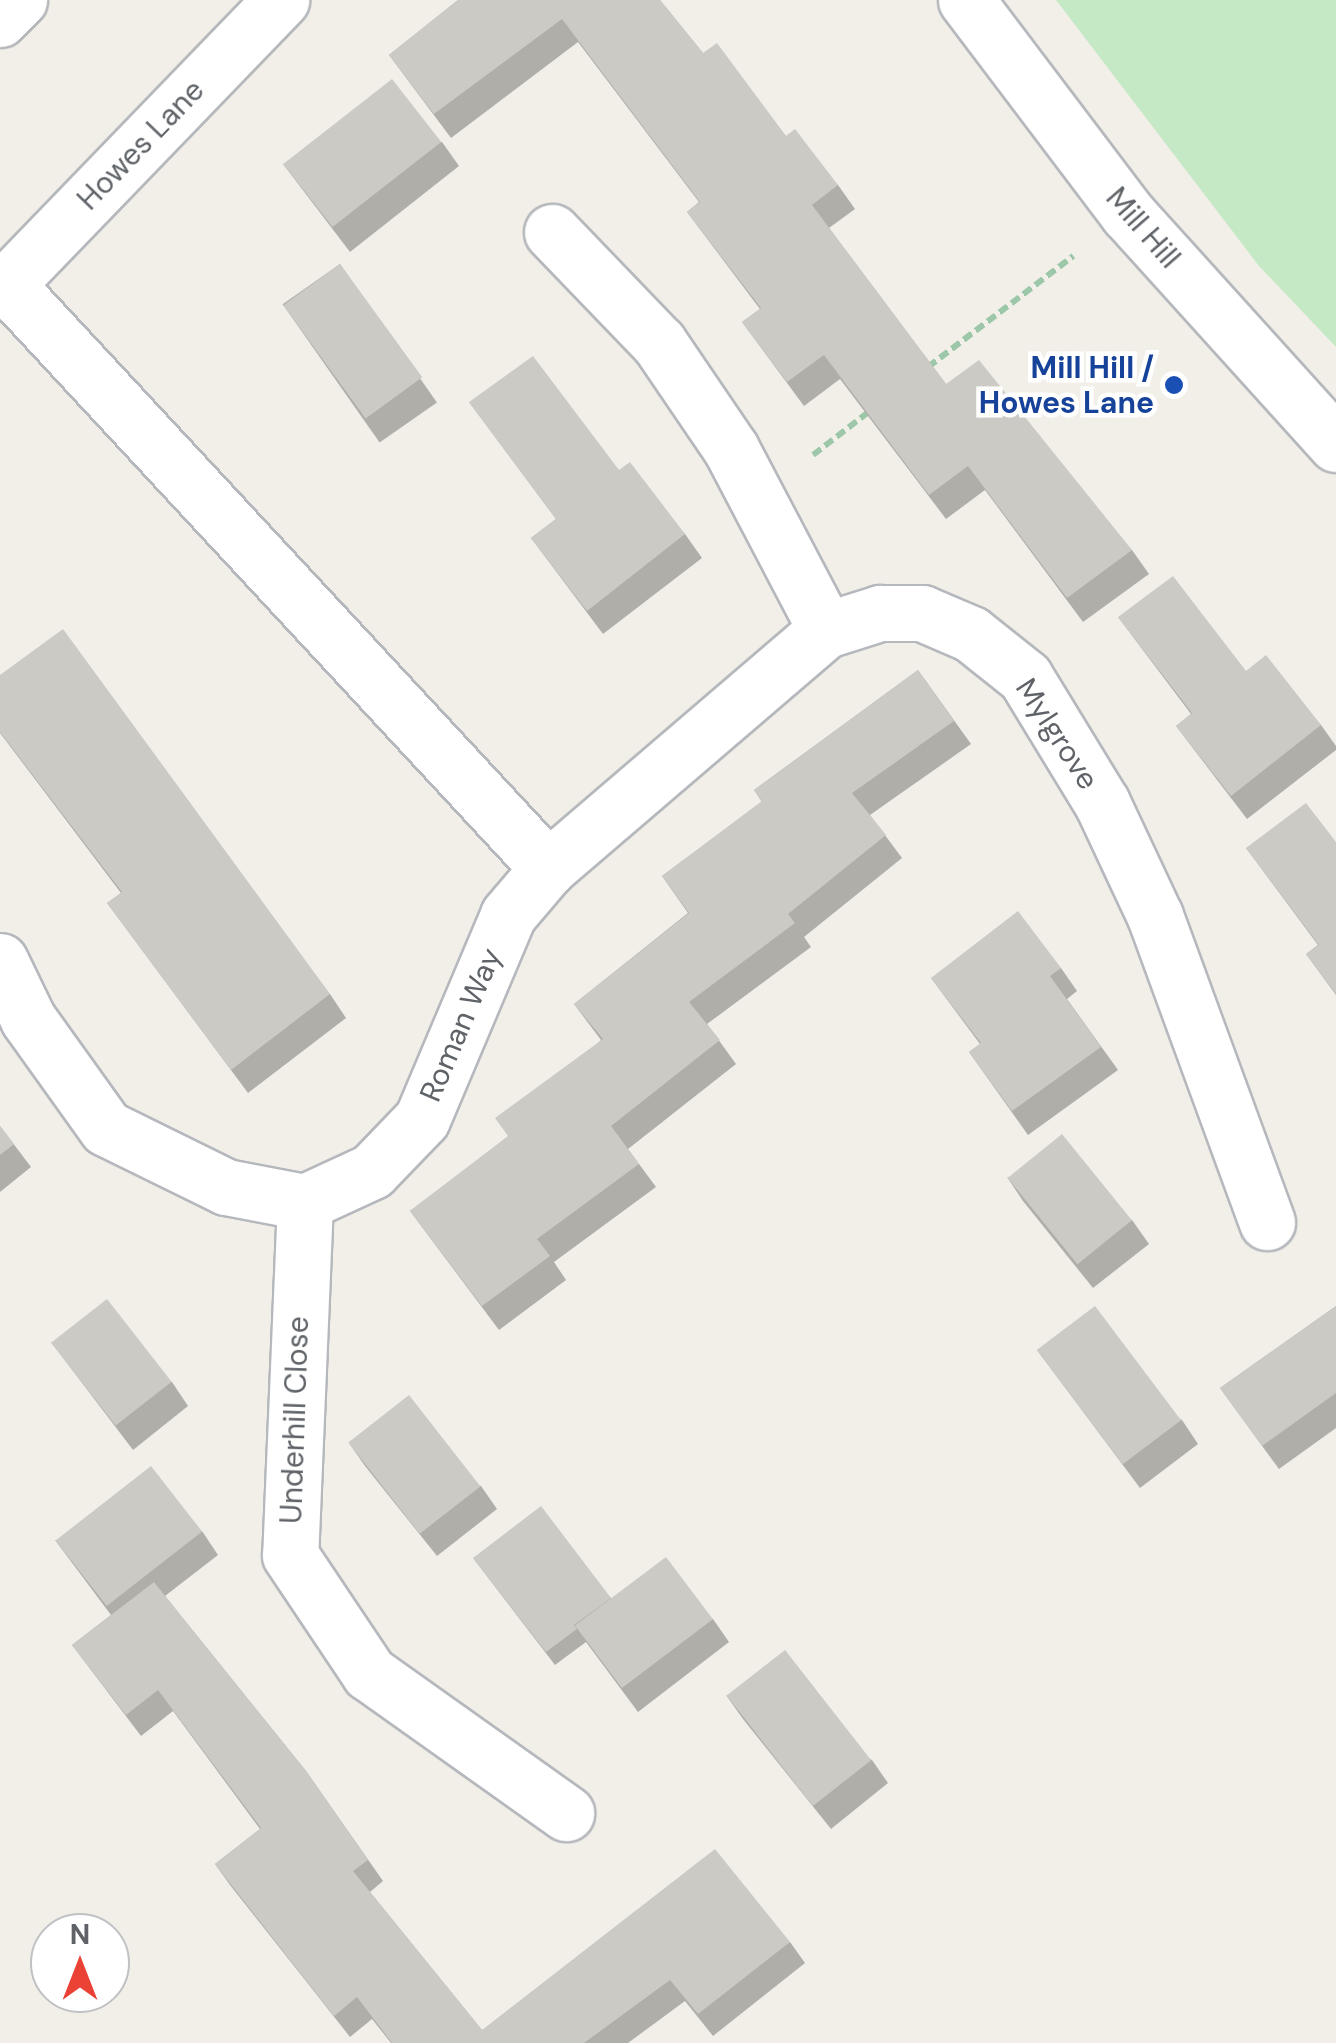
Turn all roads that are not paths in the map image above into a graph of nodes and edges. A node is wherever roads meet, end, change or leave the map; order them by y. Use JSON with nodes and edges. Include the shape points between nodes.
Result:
{"nodes":[{"id":1,"x":19,"y":0,"type":"edge"},
{"id":2,"x":281,"y":0,"type":"edge"},
{"id":3,"x":966,"y":0,"type":"edge"},
{"id":4,"x":0,"y":19,"type":"edge"},
{"id":5,"x":552,"y":232,"type":"dead end"},
{"id":6,"x":3,"y":287,"type":"edge"},
{"id":7,"x":1336,"y":444,"type":"edge"},
{"id":8,"x":826,"y":630,"type":"junction"},
{"id":9,"x":548,"y":868,"type":"junction"},
{"id":10,"x":0,"y":961,"type":"edge"},
{"id":11,"x":305,"y":1202,"type":"junction"},
{"id":12,"x":1267,"y":1222,"type":"dead end"},
{"id":13,"x":566,"y":1813,"type":"dead end"}],
"edges":[{"from":1,"to":4,"type":"street"},
{"from":2,"to":6,"type":"street","name":"Howes Lane"},
{"from":3,"to":7,"type":"street","name":"Mill Hill","via":[[1128,214]]},
{"from":5,"to":8,"type":"street","via":[[659,343],[756,499]]},
{"from":6,"to":9,"type":"street"},
{"from":8,"to":9,"type":"street","name":"Roman Way"},
{"from":8,"to":12,"type":"street","name":"Mylgrove","via":[[880,613],[922,613],[970,634],[1025,677],[1102,803],[1155,916]]},
{"from":9,"to":11,"type":"street","name":"Roman Way","via":[[508,915],[422,1119],[372,1171]]},
{"from":10,"to":11,"type":"street","via":[[28,1020],[106,1128],[226,1187]]},
{"from":11,"to":13,"type":"street","name":"Underhill Close","via":[[290,1555],[369,1673]]}]}
